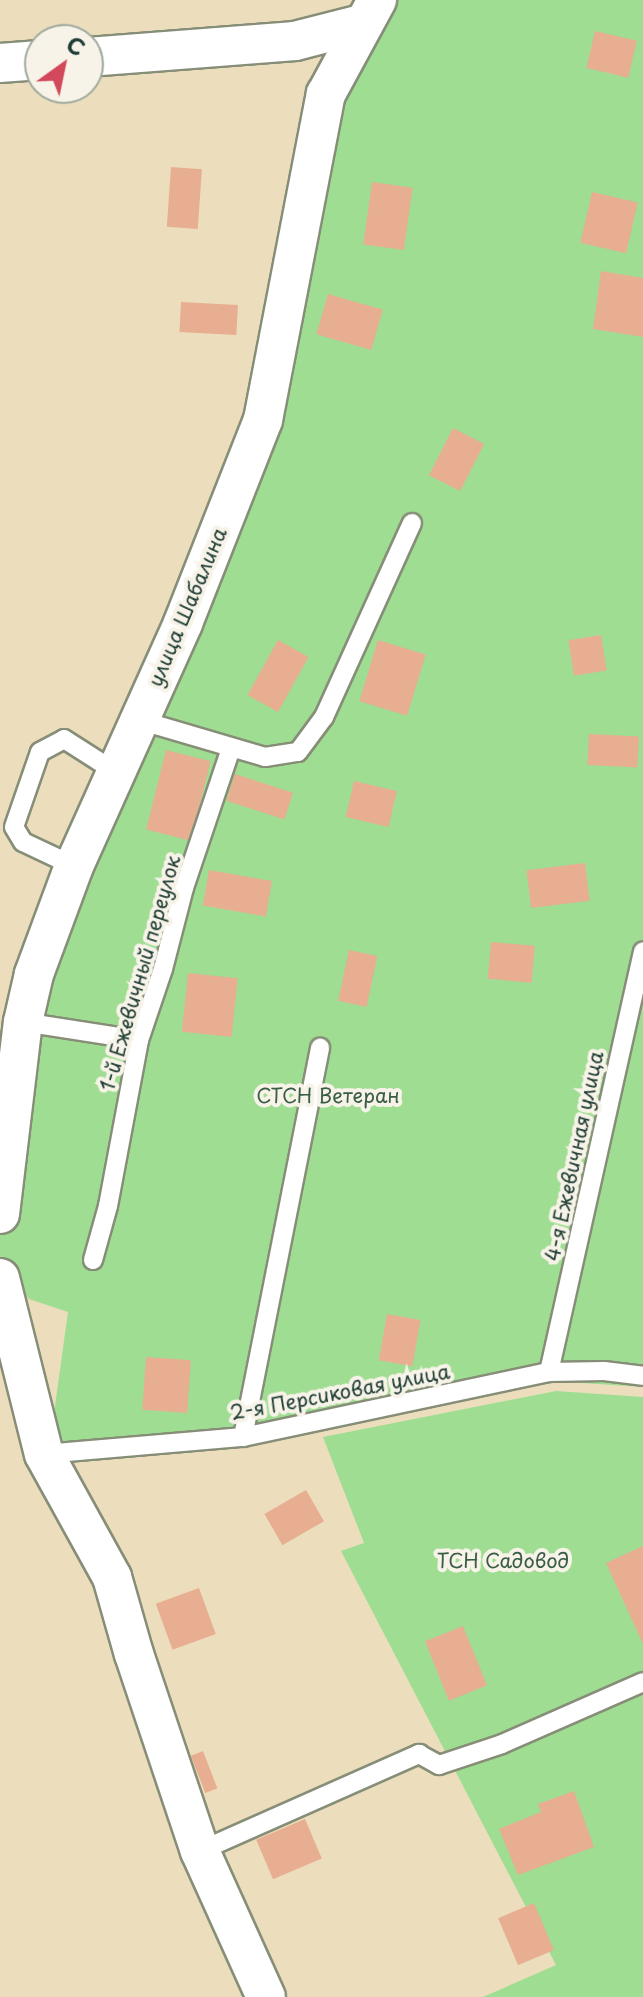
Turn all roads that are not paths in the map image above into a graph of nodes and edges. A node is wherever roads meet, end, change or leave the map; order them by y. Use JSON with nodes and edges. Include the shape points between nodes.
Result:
{"nodes":[{"id":1,"x":368,"y":8,"type":"edge"},
{"id":2,"x":104,"y":56,"type":"edge"},
{"id":3,"x":24,"y":61,"type":"edge"},
{"id":4,"x":0,"y":63,"type":"edge"},
{"id":5,"x":412,"y":523,"type":"dead end"},
{"id":6,"x":139,"y":720,"type":"junction"},
{"id":7,"x":231,"y":748,"type":"junction"},
{"id":8,"x":114,"y":771,"type":"junction"},
{"id":9,"x":74,"y":866,"type":"junction"},
{"id":10,"x":643,"y":951,"type":"edge"},
{"id":11,"x":17,"y":974,"type":"edge"},
{"id":12,"x":23,"y":1022,"type":"junction"},
{"id":13,"x":139,"y":1040,"type":"junction"},
{"id":14,"x":320,"y":1048,"type":"dead end"},
{"id":15,"x":0,"y":1214,"type":"edge"},
{"id":16,"x":93,"y":1260,"type":"dead end"},
{"id":17,"x":0,"y":1278,"type":"edge"},
{"id":18,"x":549,"y":1372,"type":"junction"},
{"id":19,"x":643,"y":1376,"type":"edge"},
{"id":20,"x":243,"y":1437,"type":"junction"},
{"id":21,"x":44,"y":1454,"type":"junction"},
{"id":22,"x":643,"y":1682,"type":"edge"},
{"id":23,"x":200,"y":1851,"type":"junction"},
{"id":24,"x":266,"y":1997,"type":"edge"}],
"edges":[{"from":1,"to":2,"type":"street","via":[[295,41]]},
{"from":1,"to":6,"type":"street","name":"улица Шабалина","via":[[326,94],[263,420]]},
{"from":3,"to":4,"type":"street"},
{"from":5,"to":7,"type":"lane","via":[[324,717],[298,752],[265,757]]},
{"from":6,"to":7,"type":"lane"},
{"from":6,"to":8,"type":"street","name":"улица Шабалина"},
{"from":7,"to":13,"type":"lane","name":"1-й Ежевичный переулок"},
{"from":8,"to":9,"type":"street","name":"улица Шабалина"},
{"from":8,"to":9,"type":"lane","via":[[64,739],[40,752],[14,827],[23,842]]},
{"from":9,"to":11,"type":"street","name":"улица Шабалина"},
{"from":10,"to":18,"type":"lane","name":"4-я Ежевичная улица"},
{"from":11,"to":12,"type":"street","name":"улица Шабалина"},
{"from":12,"to":13,"type":"lane"},
{"from":12,"to":15,"type":"street","name":"улица Шабалина"},
{"from":13,"to":16,"type":"lane","name":"1-й Ежевичный переулок"},
{"from":14,"to":20,"type":"lane"},
{"from":17,"to":21,"type":"street"},
{"from":18,"to":19,"type":"lane","name":"2-я Персиковая улица"},
{"from":18,"to":20,"type":"lane","name":"2-я Персиковая улица"},
{"from":20,"to":21,"type":"lane","name":"2-я Персиковая улица"},
{"from":21,"to":23,"type":"street","via":[[112,1577]]},
{"from":22,"to":23,"type":"lane","via":[[502,1744],[439,1765],[419,1754]]},
{"from":23,"to":24,"type":"street"}]}
